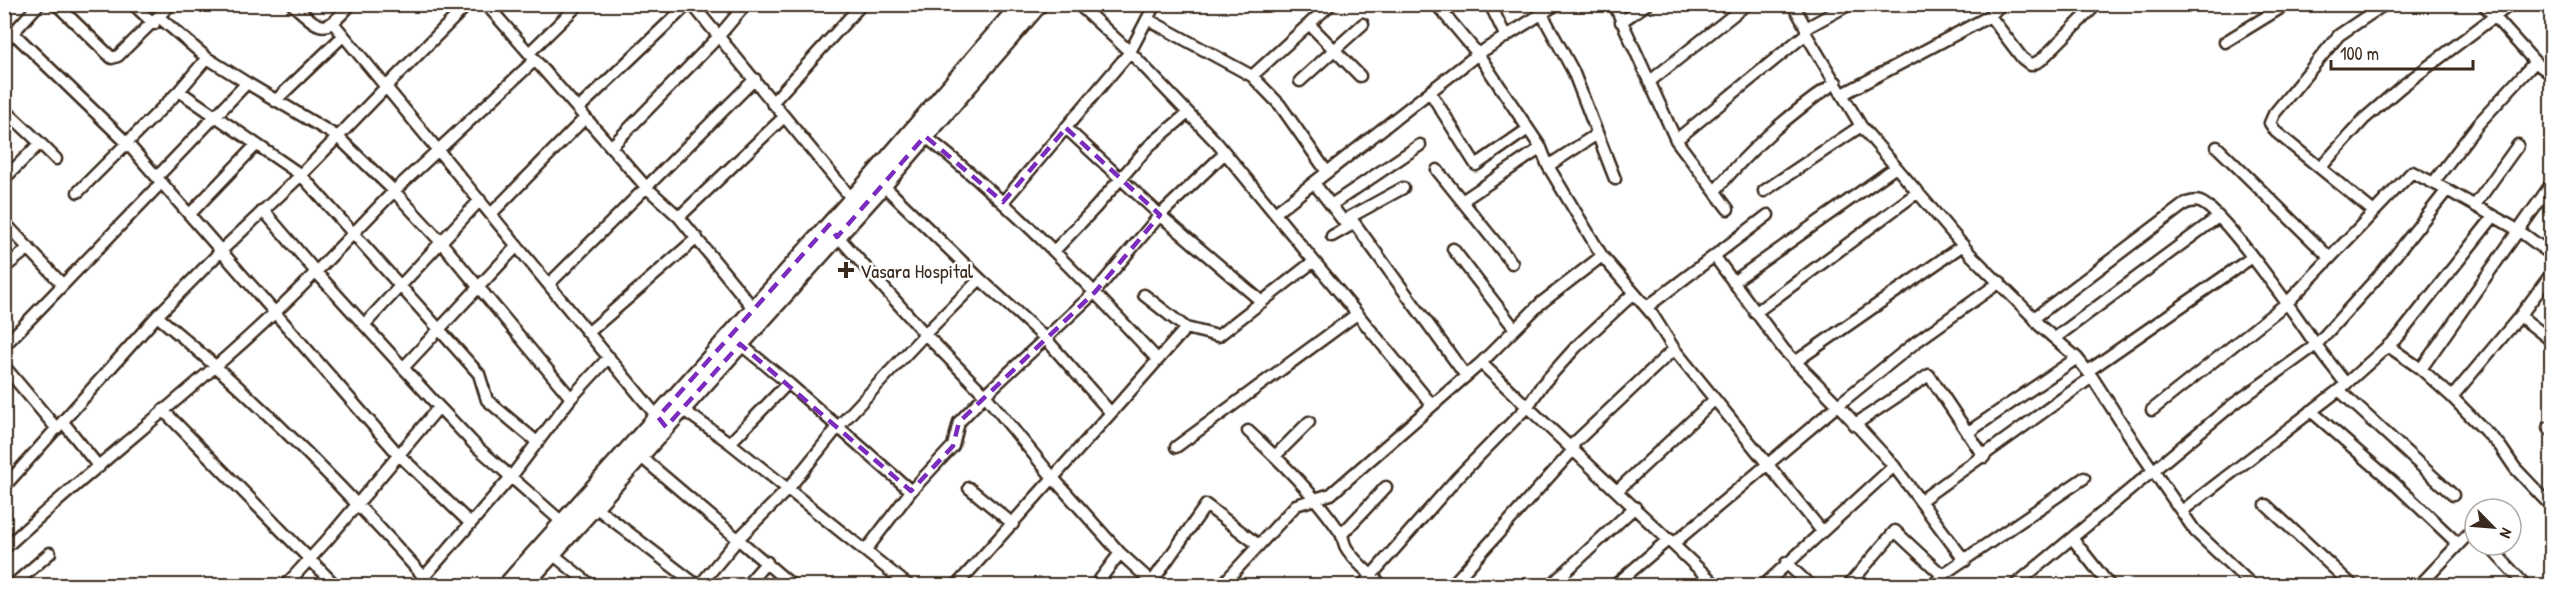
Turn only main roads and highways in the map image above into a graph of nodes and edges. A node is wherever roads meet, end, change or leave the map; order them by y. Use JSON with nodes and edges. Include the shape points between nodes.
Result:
{"nodes":[{"id":1,"x":1021,"y":4,"type":"edge"},
{"id":2,"x":1039,"y":4,"type":"edge"},
{"id":3,"x":833,"y":231,"type":"junction"},
{"id":4,"x":662,"y":422,"type":"junction"},
{"id":5,"x":547,"y":549,"type":"junction"},
{"id":6,"x":506,"y":585,"type":"edge"},
{"id":7,"x":523,"y":585,"type":"edge"}],
"edges":[{"from":1,"to":3,"type":"main road","via":[[852,199]]},
{"from":2,"to":3,"type":"main road","via":[[883,185]]},
{"from":3,"to":4,"type":"main road","via":[[753,308]]},
{"from":3,"to":4,"type":"main road","via":[[682,409]]},
{"from":4,"to":5,"type":"main road","via":[[640,456]]},
{"from":4,"to":5,"type":"main road","via":[[562,522]]},
{"from":5,"to":6,"type":"main road"},
{"from":5,"to":7,"type":"main road"}]}
